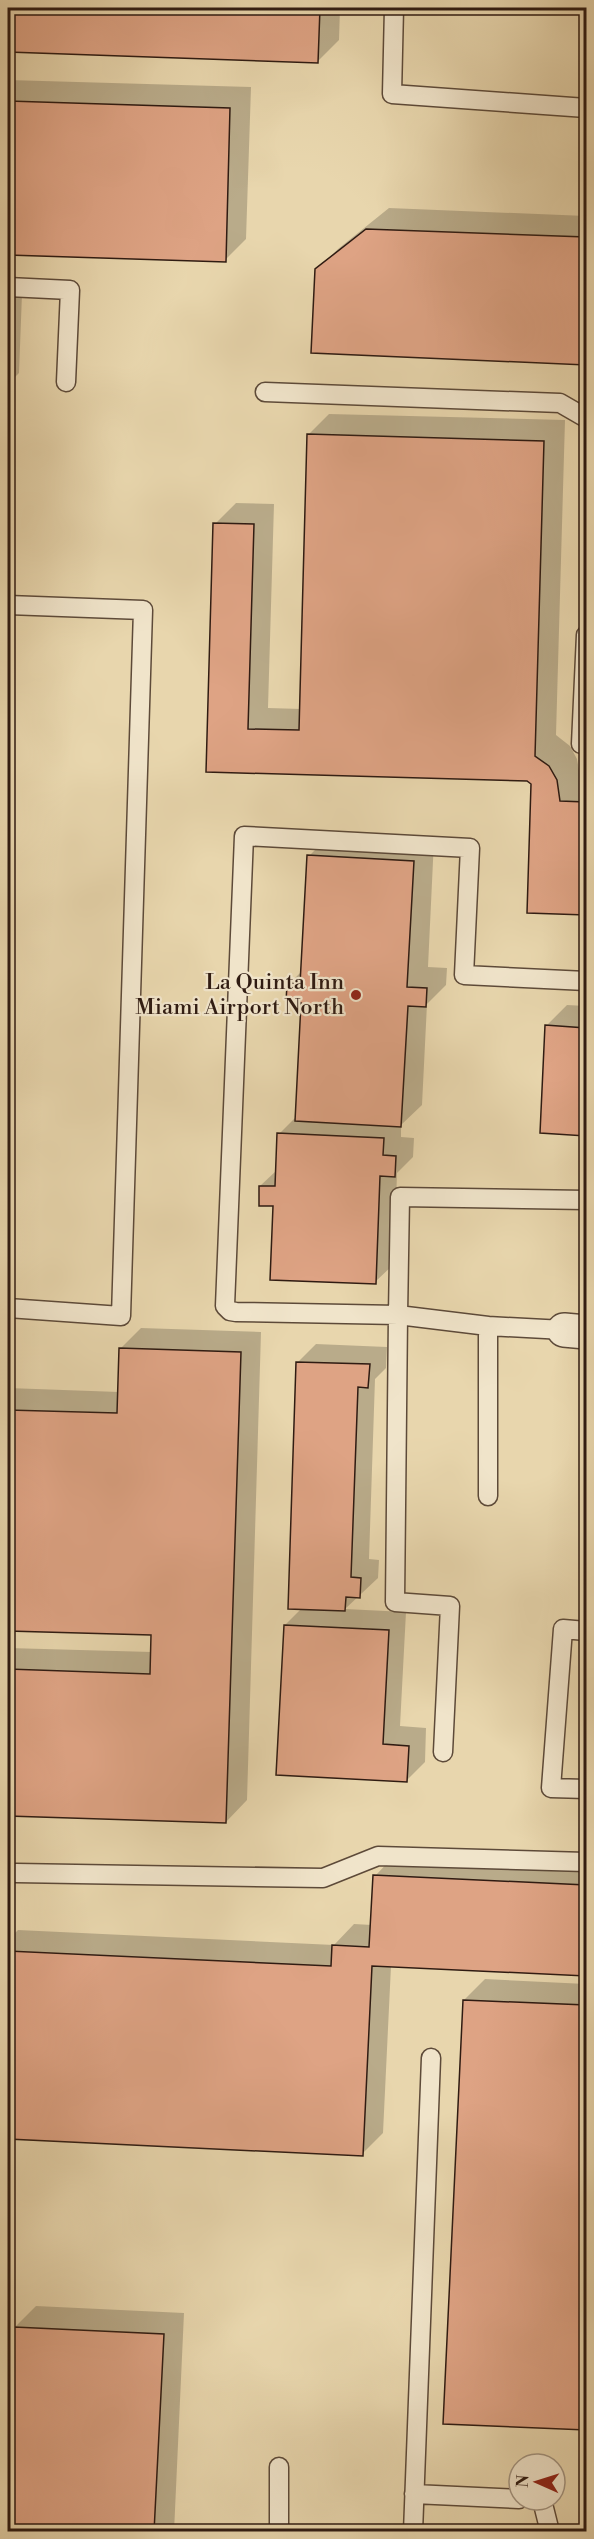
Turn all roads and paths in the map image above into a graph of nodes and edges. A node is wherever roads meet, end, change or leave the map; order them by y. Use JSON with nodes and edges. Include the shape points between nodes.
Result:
{"nodes":[{"id":1,"x":394,"y":8,"type":"edge"},
{"id":2,"x":586,"y":108,"type":"edge"},
{"id":3,"x":8,"y":287,"type":"edge"},
{"id":4,"x":66,"y":382,"type":"dead end"},
{"id":5,"x":265,"y":392,"type":"dead end"},
{"id":6,"x":586,"y":418,"type":"edge"},
{"id":7,"x":8,"y":605,"type":"edge"},
{"id":8,"x":586,"y":635,"type":"edge"},
{"id":9,"x":586,"y":744,"type":"edge"},
{"id":10,"x":586,"y":981,"type":"edge"},
{"id":11,"x":586,"y":1200,"type":"edge"},
{"id":12,"x":8,"y":1308,"type":"edge"},
{"id":13,"x":398,"y":1315,"type":"junction"},
{"id":14,"x":488,"y":1326,"type":"junction"},
{"id":15,"x":575,"y":1331,"type":"edge"},
{"id":16,"x":488,"y":1496,"type":"dead end"},
{"id":17,"x":586,"y":1631,"type":"edge"},
{"id":18,"x":443,"y":1752,"type":"dead end"},
{"id":19,"x":586,"y":1789,"type":"edge"},
{"id":20,"x":586,"y":1862,"type":"edge"},
{"id":21,"x":16,"y":1873,"type":"dead end"},
{"id":22,"x":431,"y":2058,"type":"dead end"},
{"id":23,"x":279,"y":2467,"type":"dead end"},
{"id":24,"x":414,"y":2494,"type":"junction"},
{"id":25,"x":507,"y":2498,"type":"edge"},
{"id":26,"x":545,"y":2512,"type":"edge"},
{"id":27,"x":279,"y":2532,"type":"edge"},
{"id":28,"x":413,"y":2532,"type":"edge"},
{"id":29,"x":550,"y":2532,"type":"edge"}],
"edges":[{"from":1,"to":2,"type":"lane","via":[[392,94]]},
{"from":3,"to":4,"type":"lane","via":[[70,290]]},
{"from":5,"to":6,"type":"lane","via":[[560,403]]},
{"from":7,"to":12,"type":"lane","via":[[143,610],[121,1316]]},
{"from":8,"to":9,"type":"lane","via":[[581,744]]},
{"from":10,"to":13,"type":"lane","via":[[464,975],[470,848],[244,836],[225,1306],[237,1312]]},
{"from":11,"to":13,"type":"lane","via":[[400,1197]]},
{"from":13,"to":14,"type":"lane"},
{"from":13,"to":18,"type":"lane","via":[[395,1602],[450,1606]]},
{"from":14,"to":15,"type":"lane"},
{"from":14,"to":16,"type":"lane"},
{"from":17,"to":19,"type":"lane","via":[[563,1629],[551,1788]]},
{"from":20,"to":21,"type":"lane","via":[[378,1857],[323,1878]]},
{"from":22,"to":24,"type":"lane"},
{"from":23,"to":27,"type":"lane"},
{"from":24,"to":25,"type":"lane"},
{"from":24,"to":28,"type":"lane"},
{"from":26,"to":29,"type":"lane"}]}
